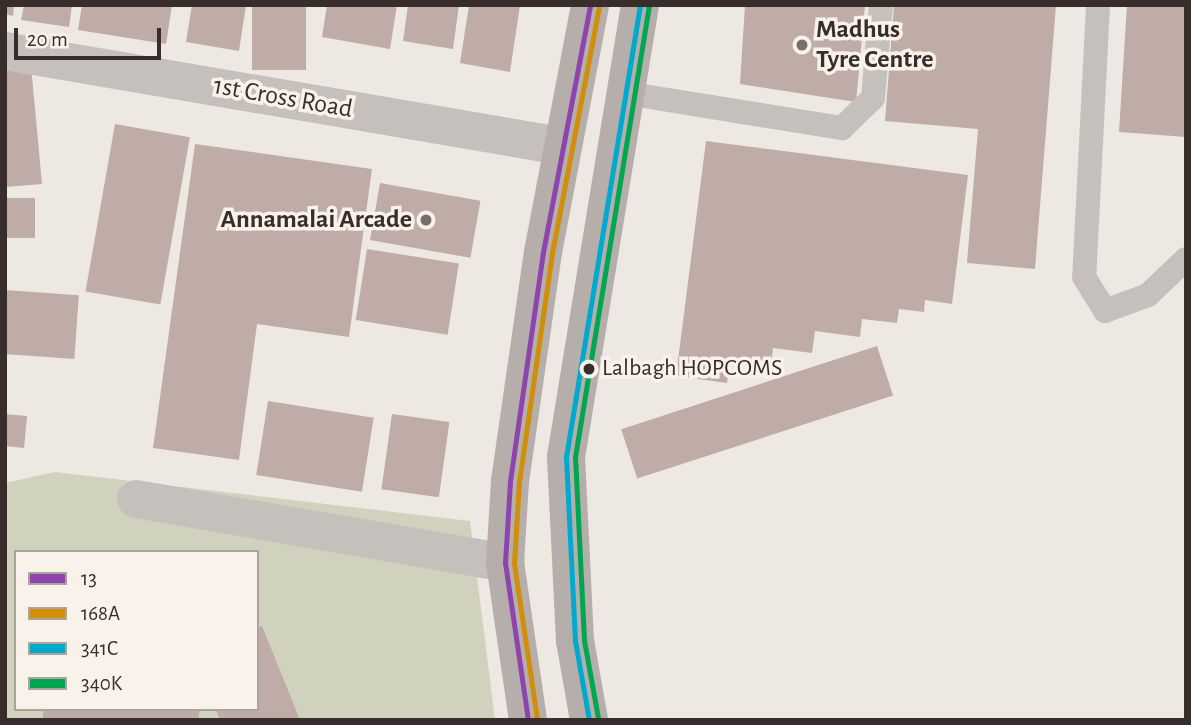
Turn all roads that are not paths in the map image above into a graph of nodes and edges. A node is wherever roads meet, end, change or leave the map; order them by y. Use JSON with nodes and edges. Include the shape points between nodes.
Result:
{"nodes":[{"id":1,"x":590,"y":5,"type":"edge"},
{"id":2,"x":640,"y":5,"type":"edge"},
{"id":3,"x":881,"y":5,"type":"edge"},
{"id":4,"x":1098,"y":5,"type":"edge"},
{"id":5,"x":5,"y":51,"type":"edge"},
{"id":6,"x":625,"y":93,"type":"junction"},
{"id":7,"x":561,"y":146,"type":"junction"},
{"id":8,"x":1186,"y":259,"type":"edge"},
{"id":9,"x":136,"y":499,"type":"dead end"},
{"id":10,"x":505,"y":562,"type":"junction"},
{"id":11,"x":528,"y":720,"type":"edge"},
{"id":12,"x":589,"y":720,"type":"edge"}],
"edges":[{"from":1,"to":7,"type":"main road"},
{"from":2,"to":6,"type":"main road"},
{"from":3,"to":6,"type":"lane","via":[[873,98],[842,128]]},
{"from":4,"to":8,"type":"lane","via":[[1084,277],[1105,310],[1148,295]]},
{"from":5,"to":7,"type":"street","name":"1st Cross Road"},
{"from":6,"to":12,"type":"main road","via":[[566,457],[575,641]]},
{"from":7,"to":10,"type":"main road","via":[[518,404]]},
{"from":9,"to":10,"type":"street"},
{"from":10,"to":11,"type":"main road"}]}
